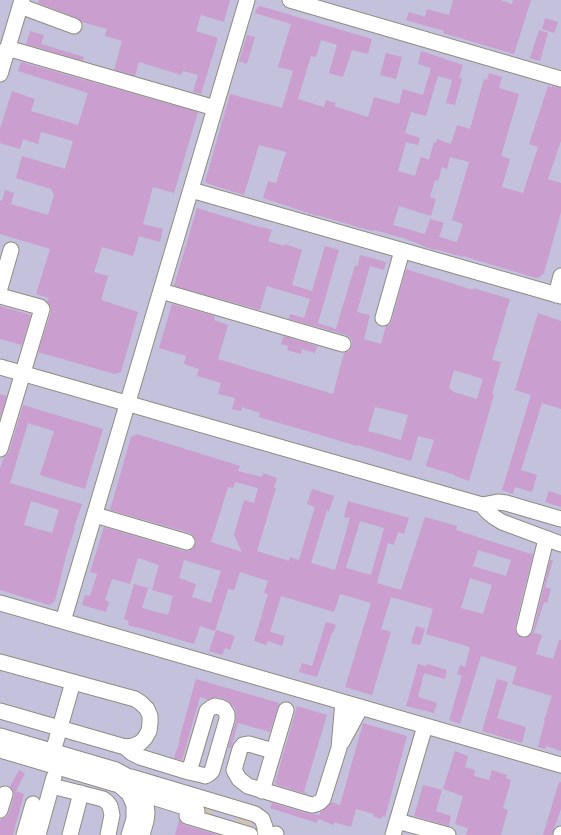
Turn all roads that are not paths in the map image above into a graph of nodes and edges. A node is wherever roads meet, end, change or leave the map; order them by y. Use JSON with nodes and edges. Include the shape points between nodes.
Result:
{"nodes":[{"id":1,"x":247,"y":0,"type":"edge"},
{"id":2,"x":290,"y":0,"type":"edge"},
{"id":3,"x":21,"y":3,"type":"edge"},
{"id":4,"x":74,"y":26,"type":"dead end"},
{"id":5,"x":7,"y":48,"type":"junction"},
{"id":6,"x":0,"y":74,"type":"edge"},
{"id":7,"x":561,"y":79,"type":"edge"},
{"id":8,"x":215,"y":108,"type":"junction"},
{"id":9,"x":191,"y":190,"type":"junction"},
{"id":10,"x":11,"y":250,"type":"dead end"},
{"id":11,"x":402,"y":251,"type":"junction"},
{"id":12,"x":561,"y":276,"type":"edge"},
{"id":13,"x":0,"y":288,"type":"edge"},
{"id":14,"x":161,"y":291,"type":"junction"},
{"id":15,"x":0,"y":296,"type":"edge"},
{"id":16,"x":558,"y":296,"type":"edge"},
{"id":17,"x":382,"y":318,"type":"dead end"},
{"id":18,"x":343,"y":344,"type":"dead end"},
{"id":19,"x":0,"y":367,"type":"edge"},
{"id":20,"x":23,"y":374,"type":"junction"},
{"id":21,"x":128,"y":404,"type":"junction"},
{"id":22,"x":1,"y":439,"type":"edge"},
{"id":23,"x":482,"y":505,"type":"junction"},
{"id":24,"x":95,"y":515,"type":"junction"},
{"id":25,"x":561,"y":519,"type":"edge"},
{"id":26,"x":546,"y":539,"type":"junction"},
{"id":27,"x":187,"y":542,"type":"dead end"},
{"id":28,"x":561,"y":544,"type":"edge"},
{"id":29,"x":0,"y":603,"type":"edge"},
{"id":30,"x":63,"y":621,"type":"junction"},
{"id":31,"x":524,"y":629,"type":"dead end"},
{"id":32,"x":0,"y":662,"type":"edge"},
{"id":33,"x":73,"y":682,"type":"junction"},
{"id":34,"x":343,"y":702,"type":"junction"},
{"id":35,"x":361,"y":707,"type":"junction"},
{"id":36,"x":286,"y":710,"type":"dead end"},
{"id":37,"x":0,"y":711,"type":"edge"},
{"id":38,"x":425,"y":726,"type":"junction"},
{"id":39,"x":60,"y":728,"type":"junction"},
{"id":40,"x":0,"y":736,"type":"edge"},
{"id":41,"x":125,"y":747,"type":"junction"},
{"id":42,"x":339,"y":748,"type":"junction"},
{"id":43,"x":0,"y":750,"type":"edge"},
{"id":44,"x":273,"y":751,"type":"junction"},
{"id":45,"x":53,"y":761,"type":"junction"},
{"id":46,"x":214,"y":764,"type":"junction"},
{"id":47,"x":561,"y":765,"type":"edge"},
{"id":48,"x":234,"y":770,"type":"junction"},
{"id":49,"x":189,"y":772,"type":"junction"},
{"id":50,"x":129,"y":777,"type":"junction"},
{"id":51,"x":52,"y":786,"type":"junction"},
{"id":52,"x":262,"y":791,"type":"junction"},
{"id":53,"x":81,"y":793,"type":"junction"},
{"id":54,"x":5,"y":794,"type":"dead end"},
{"id":55,"x":138,"y":797,"type":"junction"},
{"id":56,"x":33,"y":804,"type":"dead end"},
{"id":57,"x":0,"y":810,"type":"edge"},
{"id":58,"x":213,"y":816,"type":"tunnel mouth"},
{"id":59,"x":236,"y":822,"type":"tunnel mouth"},
{"id":60,"x":395,"y":828,"type":"edge"},
{"id":61,"x":268,"y":833,"type":"edge"},
{"id":62,"x":24,"y":835,"type":"edge"},
{"id":63,"x":38,"y":835,"type":"edge"},
{"id":64,"x":70,"y":835,"type":"edge"},
{"id":65,"x":108,"y":835,"type":"edge"},
{"id":66,"x":129,"y":835,"type":"edge"},
{"id":67,"x":142,"y":835,"type":"edge"},
{"id":68,"x":448,"y":835,"type":"edge"}],
"edges":[{"from":1,"to":8,"type":"street"},
{"from":2,"to":7,"type":"street"},
{"from":3,"to":4,"type":"street"},
{"from":3,"to":5,"type":"street"},
{"from":5,"to":6,"type":"street"},
{"from":5,"to":8,"type":"street"},
{"from":8,"to":9,"type":"street"},
{"from":9,"to":11,"type":"street"},
{"from":9,"to":14,"type":"street"},
{"from":10,"to":13,"type":"street"},
{"from":11,"to":16,"type":"street"},
{"from":11,"to":17,"type":"street"},
{"from":12,"to":16,"type":"street"},
{"from":14,"to":18,"type":"street"},
{"from":14,"to":21,"type":"street"},
{"from":15,"to":20,"type":"street","via":[[42,309]]},
{"from":19,"to":20,"type":"street"},
{"from":20,"to":21,"type":"street"},
{"from":20,"to":22,"type":"street"},
{"from":21,"to":23,"type":"street"},
{"from":21,"to":24,"type":"street"},
{"from":23,"to":25,"type":"street","via":[[506,503]]},
{"from":23,"to":26,"type":"street","via":[[502,522]]},
{"from":24,"to":27,"type":"street"},
{"from":24,"to":30,"type":"street"},
{"from":26,"to":28,"type":"street"},
{"from":26,"to":31,"type":"street"},
{"from":29,"to":30,"type":"street"},
{"from":30,"to":34,"type":"street"},
{"from":32,"to":33,"type":"street"},
{"from":33,"to":39,"type":"street"},
{"from":33,"to":41,"type":"street","via":[[135,699],[146,709],[150,716],[149,731],[140,743]]},
{"from":34,"to":35,"type":"street"},
{"from":34,"to":42,"type":"street"},
{"from":35,"to":38,"type":"street"},
{"from":35,"to":42,"type":"street"},
{"from":36,"to":44,"type":"street"},
{"from":37,"to":39,"type":"street"},
{"from":38,"to":47,"type":"street"},
{"from":38,"to":60,"type":"street"},
{"from":39,"to":41,"type":"street"},
{"from":39,"to":45,"type":"street"},
{"from":40,"to":45,"type":"street"},
{"from":41,"to":49,"type":"street","via":[[140,757]]},
{"from":42,"to":52,"type":"street","via":[[320,802],[312,805]]},
{"from":43,"to":45,"type":"street"},
{"from":44,"to":48,"type":"street","via":[[244,745],[240,749]]},
{"from":44,"to":52,"type":"street"},
{"from":45,"to":50,"type":"street","via":[[116,770]]},
{"from":45,"to":51,"type":"street"},
{"from":45,"to":55,"type":"street","via":[[119,785],[129,794]]},
{"from":46,"to":48,"type":"street"},
{"from":46,"to":49,"type":"street","via":[[212,771],[206,776]]},
{"from":46,"to":49,"type":"street","via":[[227,719],[224,709],[215,706],[207,711]]},
{"from":48,"to":52,"type":"street","via":[[243,783]]},
{"from":50,"to":55,"type":"street","via":[[140,788]]},
{"from":50,"to":61,"type":"street","via":[[255,814],[262,819]]},
{"from":51,"to":53,"type":"street"},
{"from":51,"to":63,"type":"street"},
{"from":53,"to":64,"type":"street"},
{"from":53,"to":65,"type":"street","via":[[103,799],[110,806],[112,815]]},
{"from":54,"to":57,"type":"street"},
{"from":55,"to":61,"type":"street"},
{"from":55,"to":66,"type":"street"},
{"from":55,"to":67,"type":"street","via":[[146,804],[147,813]]},
{"from":56,"to":62,"type":"street"},
{"from":58,"to":59,"type":"street"},
{"from":60,"to":68,"type":"street"}]}
